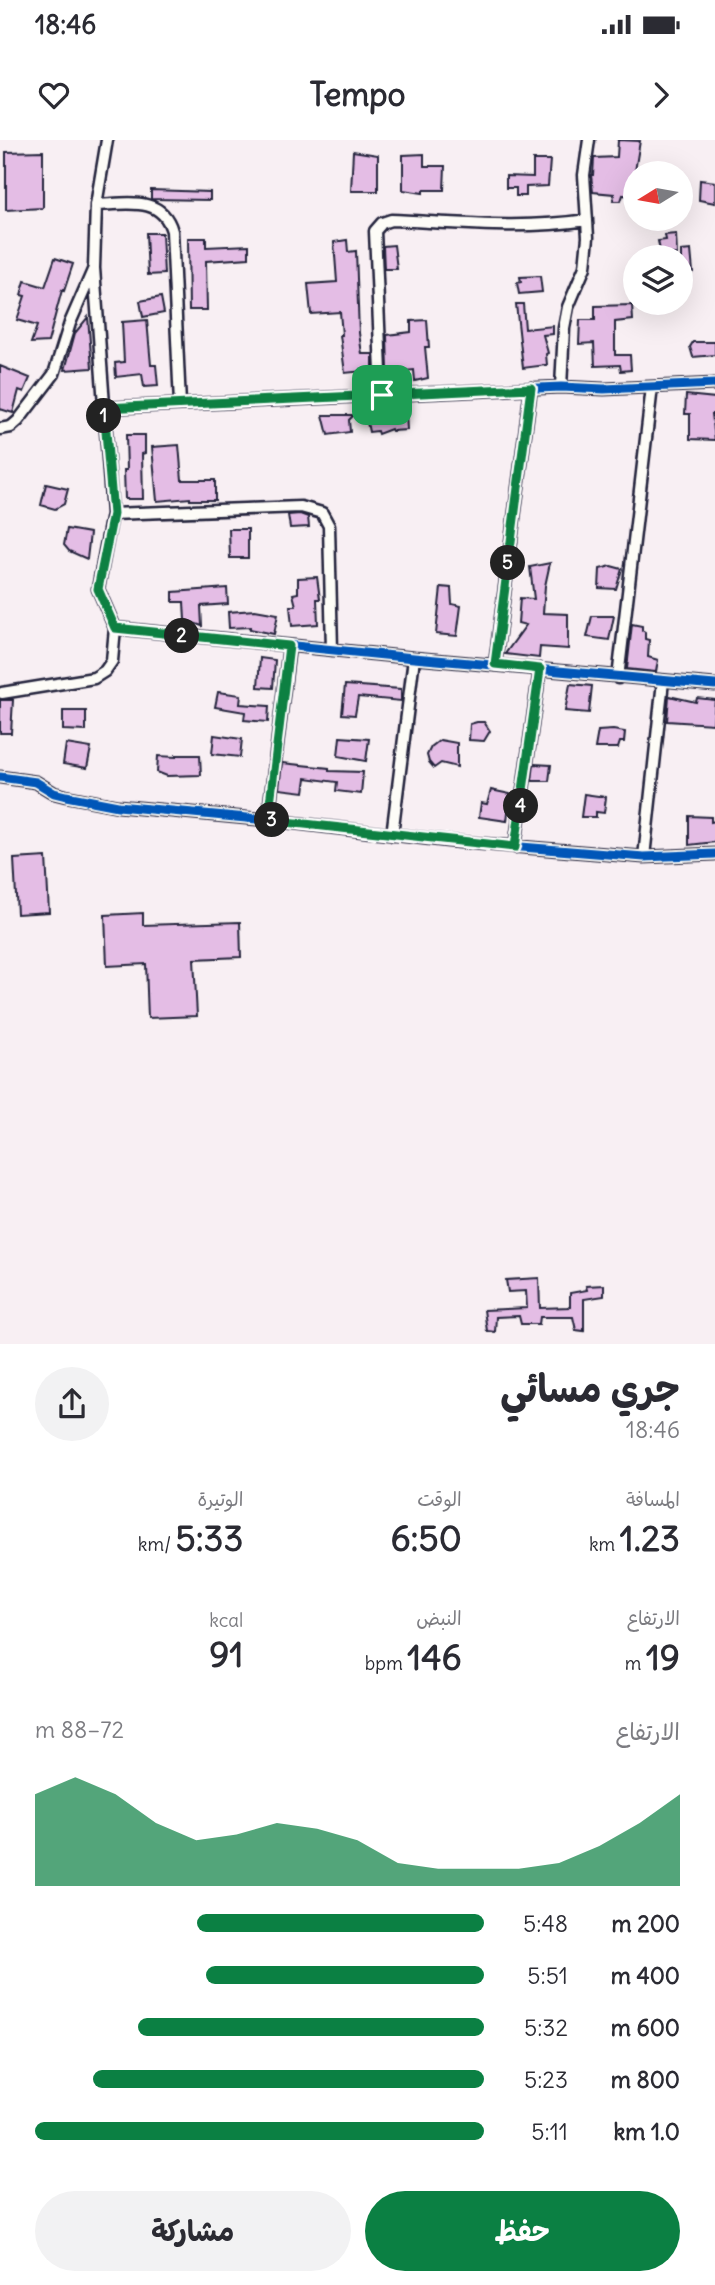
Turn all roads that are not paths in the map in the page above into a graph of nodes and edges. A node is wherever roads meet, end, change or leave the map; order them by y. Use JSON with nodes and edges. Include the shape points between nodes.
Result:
{"nodes":[{"id":1,"x":107,"y":140,"type":"edge"},
{"id":2,"x":589,"y":140,"type":"edge"},
{"id":3,"x":96,"y":205,"type":"junction"},
{"id":4,"x":587,"y":220,"type":"junction"},
{"id":5,"x":94,"y":268,"type":"junction"},
{"id":6,"x":715,"y":384,"type":"edge"},
{"id":7,"x":561,"y":387,"type":"junction"},
{"id":8,"x":652,"y":387,"type":"junction"},
{"id":9,"x":531,"y":388,"type":"junction"},
{"id":10,"x":382,"y":395,"type":"junction"},
{"id":11,"x":180,"y":404,"type":"junction"},
{"id":12,"x":104,"y":408,"type":"junction"},
{"id":13,"x":0,"y":429,"type":"edge"},
{"id":14,"x":113,"y":514,"type":"junction"},
{"id":15,"x":115,"y":628,"type":"junction"},
{"id":16,"x":289,"y":646,"type":"junction"},
{"id":17,"x":332,"y":650,"type":"junction"},
{"id":18,"x":414,"y":659,"type":"junction"},
{"id":19,"x":495,"y":664,"type":"junction"},
{"id":20,"x":540,"y":669,"type":"junction"},
{"id":21,"x":618,"y":678,"type":"junction"},
{"id":22,"x":663,"y":681,"type":"junction"},
{"id":23,"x":715,"y":685,"type":"edge"},
{"id":24,"x":2,"y":693,"type":"dead end"},
{"id":25,"x":0,"y":777,"type":"edge"},
{"id":26,"x":268,"y":820,"type":"junction"},
{"id":27,"x":392,"y":835,"type":"junction"},
{"id":28,"x":515,"y":847,"type":"junction"},
{"id":29,"x":715,"y":854,"type":"edge"},
{"id":30,"x":644,"y":857,"type":"junction"}],
"edges":[{"from":1,"to":3,"type":"street"},
{"from":2,"to":4,"type":"street","via":[[584,175]]},
{"from":3,"to":5,"type":"street"},
{"from":3,"to":11,"type":"street","via":[[154,206],[168,218]]},
{"from":4,"to":7,"type":"street","via":[[585,267],[564,328]]},
{"from":4,"to":10,"type":"street","via":[[514,226],[382,223],[375,231]]},
{"from":5,"to":12,"type":"street"},
{"from":5,"to":13,"type":"street","via":[[54,374],[18,421]]},
{"from":6,"to":8,"type":"street"},
{"from":7,"to":8,"type":"street"},
{"from":7,"to":9,"type":"street"},
{"from":8,"to":21,"type":"street"},
{"from":9,"to":10,"type":"street"},
{"from":9,"to":19,"type":"street"},
{"from":10,"to":11,"type":"street"},
{"from":11,"to":12,"type":"street"},
{"from":12,"to":14,"type":"street"},
{"from":14,"to":15,"type":"street","via":[[98,589]]},
{"from":14,"to":17,"type":"street","via":[[301,507],[322,513],[329,526]]},
{"from":15,"to":16,"type":"street"},
{"from":15,"to":24,"type":"street","via":[[112,661],[94,678]]},
{"from":16,"to":17,"type":"street"},
{"from":16,"to":26,"type":"street"},
{"from":17,"to":18,"type":"street"},
{"from":18,"to":19,"type":"street"},
{"from":18,"to":27,"type":"street"},
{"from":19,"to":20,"type":"street"},
{"from":20,"to":21,"type":"street"},
{"from":20,"to":28,"type":"street"},
{"from":21,"to":22,"type":"street"},
{"from":22,"to":23,"type":"street"},
{"from":22,"to":30,"type":"street"},
{"from":25,"to":26,"type":"street","via":[[36,782],[54,793],[118,806]]},
{"from":26,"to":27,"type":"street"},
{"from":27,"to":28,"type":"street"},
{"from":28,"to":30,"type":"street"},
{"from":29,"to":30,"type":"street"}]}
